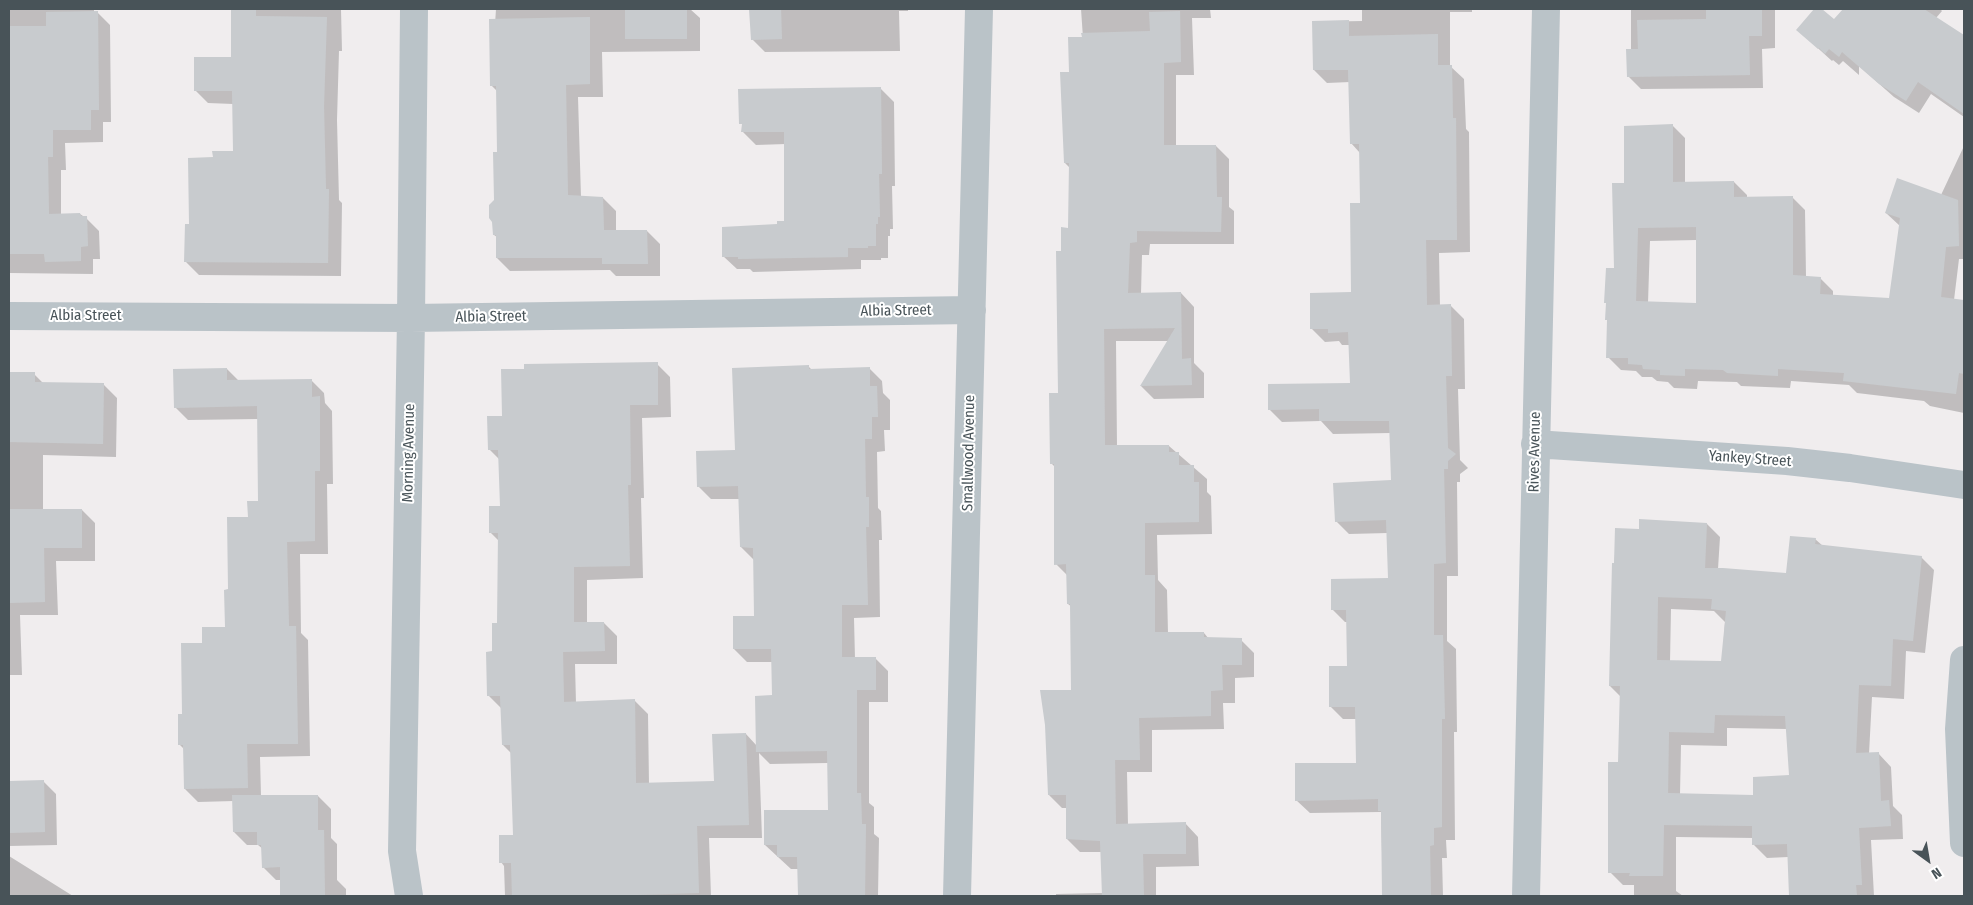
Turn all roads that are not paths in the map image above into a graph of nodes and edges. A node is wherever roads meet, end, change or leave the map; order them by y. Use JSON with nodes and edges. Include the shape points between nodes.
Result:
{"nodes":[{"id":1,"x":414,"y":9,"type":"edge"},
{"id":2,"x":978,"y":9,"type":"edge"},
{"id":3,"x":1546,"y":9,"type":"edge"},
{"id":4,"x":972,"y":310,"type":"junction"},
{"id":5,"x":9,"y":316,"type":"edge"},
{"id":6,"x":411,"y":318,"type":"junction"},
{"id":7,"x":1535,"y":444,"type":"junction"},
{"id":8,"x":1964,"y":485,"type":"edge"},
{"id":9,"x":1964,"y":660,"type":"edge"},
{"id":10,"x":1964,"y":843,"type":"edge"},
{"id":11,"x":409,"y":896,"type":"edge"},
{"id":12,"x":958,"y":896,"type":"edge"},
{"id":13,"x":1526,"y":896,"type":"edge"}],
"edges":[{"from":1,"to":6,"type":"street","name":"Morning Avenue"},
{"from":2,"to":4,"type":"street","name":"Smallwood Avenue"},
{"from":3,"to":7,"type":"street","name":"Rives Avenue"},
{"from":4,"to":6,"type":"street","name":"Albia Street"},
{"from":4,"to":12,"type":"street","name":"Smallwood Avenue"},
{"from":5,"to":6,"type":"street","name":"Albia Street"},
{"from":6,"to":11,"type":"street","name":"Morning Avenue","via":[[402,851]]},
{"from":7,"to":8,"type":"street","name":"Yankey Street","via":[[1787,460]]},
{"from":7,"to":13,"type":"street","name":"Rives Avenue"},
{"from":9,"to":10,"type":"street","via":[[1959,729]]}]}
